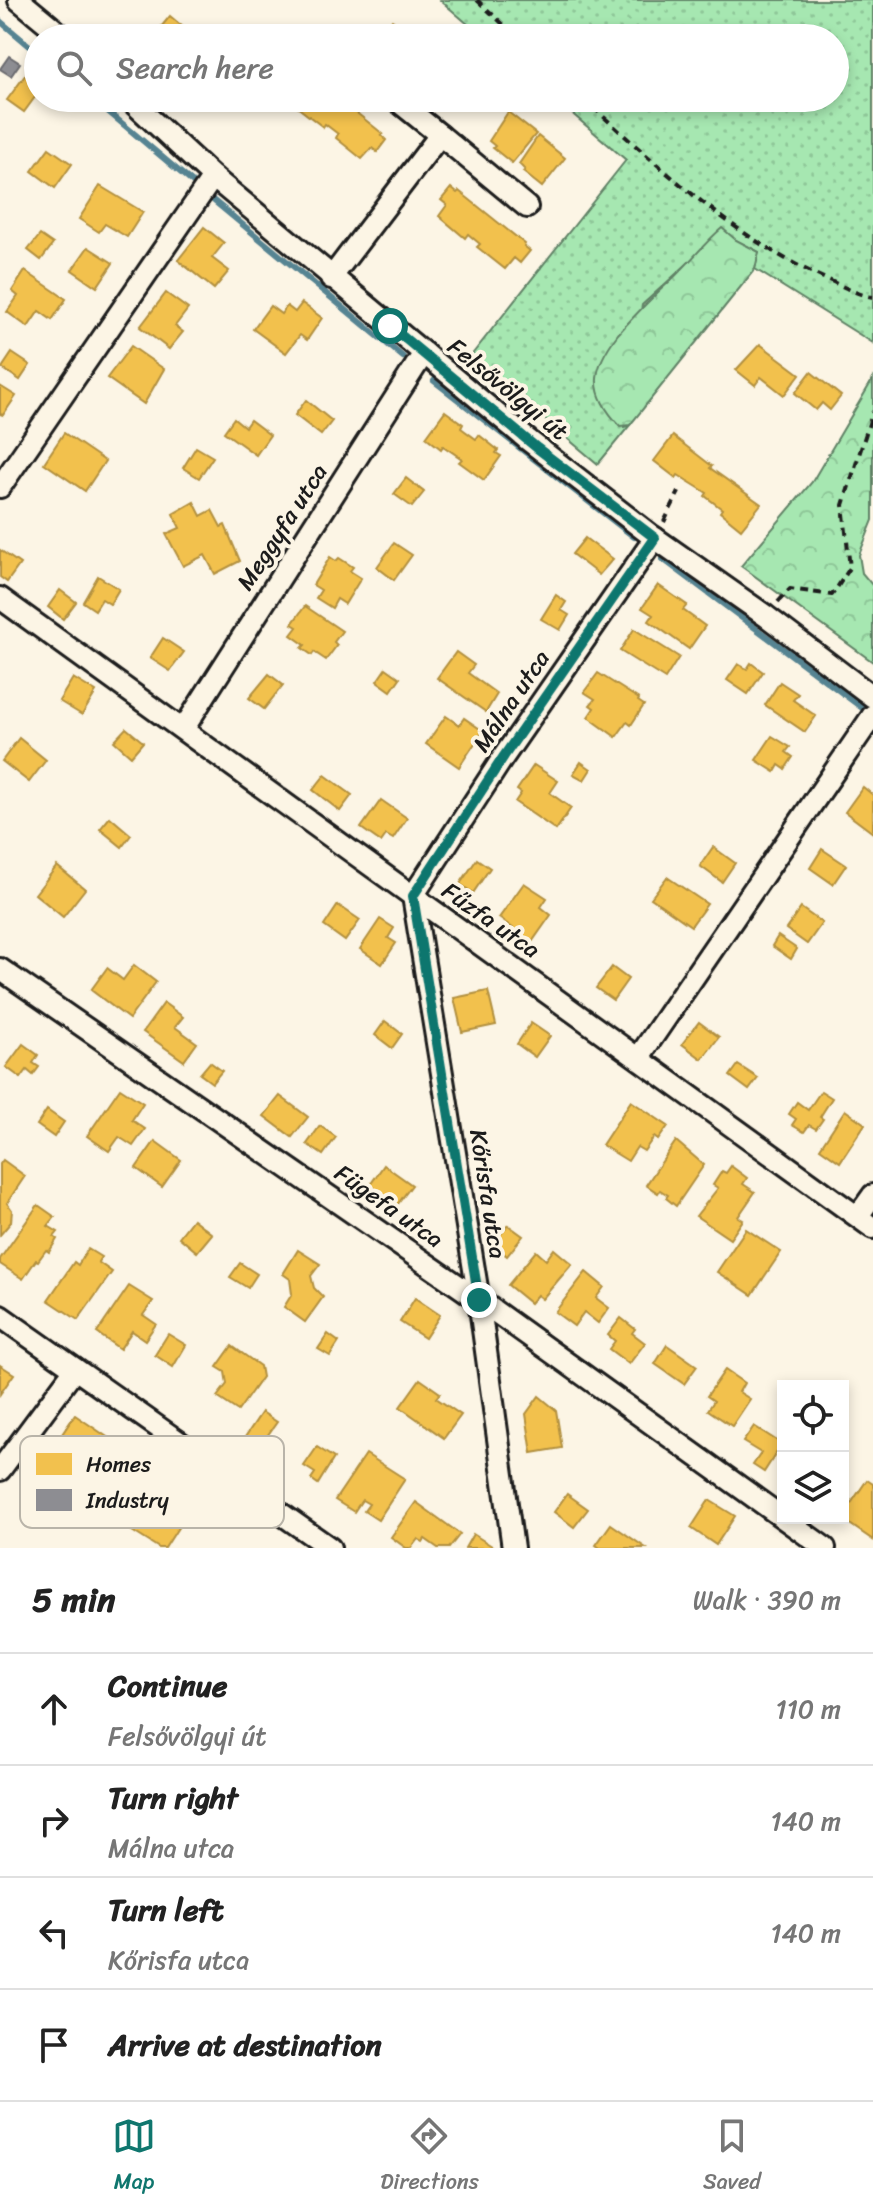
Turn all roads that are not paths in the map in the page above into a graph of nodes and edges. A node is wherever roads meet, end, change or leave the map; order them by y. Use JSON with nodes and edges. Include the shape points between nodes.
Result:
{"nodes":[{"id":1,"x":19,"y":0,"type":"edge"},
{"id":2,"x":48,"y":24,"type":"edge"},
{"id":3,"x":143,"y":112,"type":"edge"},
{"id":4,"x":411,"y":112,"type":"edge"},
{"id":5,"x":440,"y":135,"type":"junction"},
{"id":6,"x":213,"y":177,"type":"junction"},
{"id":7,"x":527,"y":207,"type":"dead end"},
{"id":8,"x":331,"y":278,"type":"junction"},
{"id":9,"x":424,"y":353,"type":"junction"},
{"id":10,"x":0,"y":487,"type":"edge"},
{"id":11,"x":654,"y":537,"type":"junction"},
{"id":12,"x":0,"y":598,"type":"edge"},
{"id":13,"x":873,"y":697,"type":"edge"},
{"id":14,"x":873,"y":715,"type":"edge"},
{"id":15,"x":184,"y":728,"type":"junction"},
{"id":16,"x":413,"y":896,"type":"junction"},
{"id":17,"x":0,"y":969,"type":"edge"},
{"id":18,"x":639,"y":1057,"type":"junction"},
{"id":19,"x":873,"y":1195,"type":"edge"},
{"id":20,"x":865,"y":1222,"type":"edge"},
{"id":21,"x":479,"y":1300,"type":"junction"},
{"id":22,"x":0,"y":1316,"type":"edge"},
{"id":23,"x":75,"y":1369,"type":"junction"},
{"id":24,"x":25,"y":1436,"type":"edge"},
{"id":25,"x":170,"y":1436,"type":"edge"},
{"id":26,"x":20,"y":1443,"type":"edge"},
{"id":27,"x":0,"y":1470,"type":"edge"},
{"id":28,"x":284,"y":1516,"type":"edge"},
{"id":29,"x":330,"y":1548,"type":"edge"},
{"id":30,"x":513,"y":1548,"type":"edge"},
{"id":31,"x":825,"y":1548,"type":"edge"}],
"edges":[{"from":1,"to":2,"type":"street"},
{"from":3,"to":6,"type":"street","name":"Felsővölgyi út"},
{"from":4,"to":5,"type":"street"},
{"from":5,"to":7,"type":"street"},
{"from":5,"to":8,"type":"street"},
{"from":6,"to":8,"type":"street","name":"Felsővölgyi út"},
{"from":6,"to":10,"type":"street"},
{"from":8,"to":9,"type":"street","name":"Felsővölgyi út"},
{"from":9,"to":11,"type":"street","name":"Felsővölgyi út"},
{"from":9,"to":15,"type":"street","name":"Meggyfa utca"},
{"from":11,"to":13,"type":"street","name":"Felsővölgyi út"},
{"from":11,"to":16,"type":"street","name":"Málna utca"},
{"from":12,"to":15,"type":"street","name":"Fűzfa utca"},
{"from":14,"to":18,"type":"street"},
{"from":15,"to":16,"type":"street","name":"Fűzfa utca"},
{"from":16,"to":18,"type":"street","name":"Fűzfa utca"},
{"from":16,"to":21,"type":"street","name":"Kőrisfa utca"},
{"from":17,"to":21,"type":"street","name":"Fügefa utca"},
{"from":18,"to":20,"type":"street","name":"Fűzfa utca"},
{"from":19,"to":20,"type":"street"},
{"from":21,"to":30,"type":"street","name":"Kőrisfa utca"},
{"from":21,"to":31,"type":"street","name":"Fügefa utca"},
{"from":22,"to":23,"type":"street"},
{"from":23,"to":24,"type":"street"},
{"from":23,"to":25,"type":"street"},
{"from":26,"to":27,"type":"street"},
{"from":28,"to":29,"type":"street"}]}
